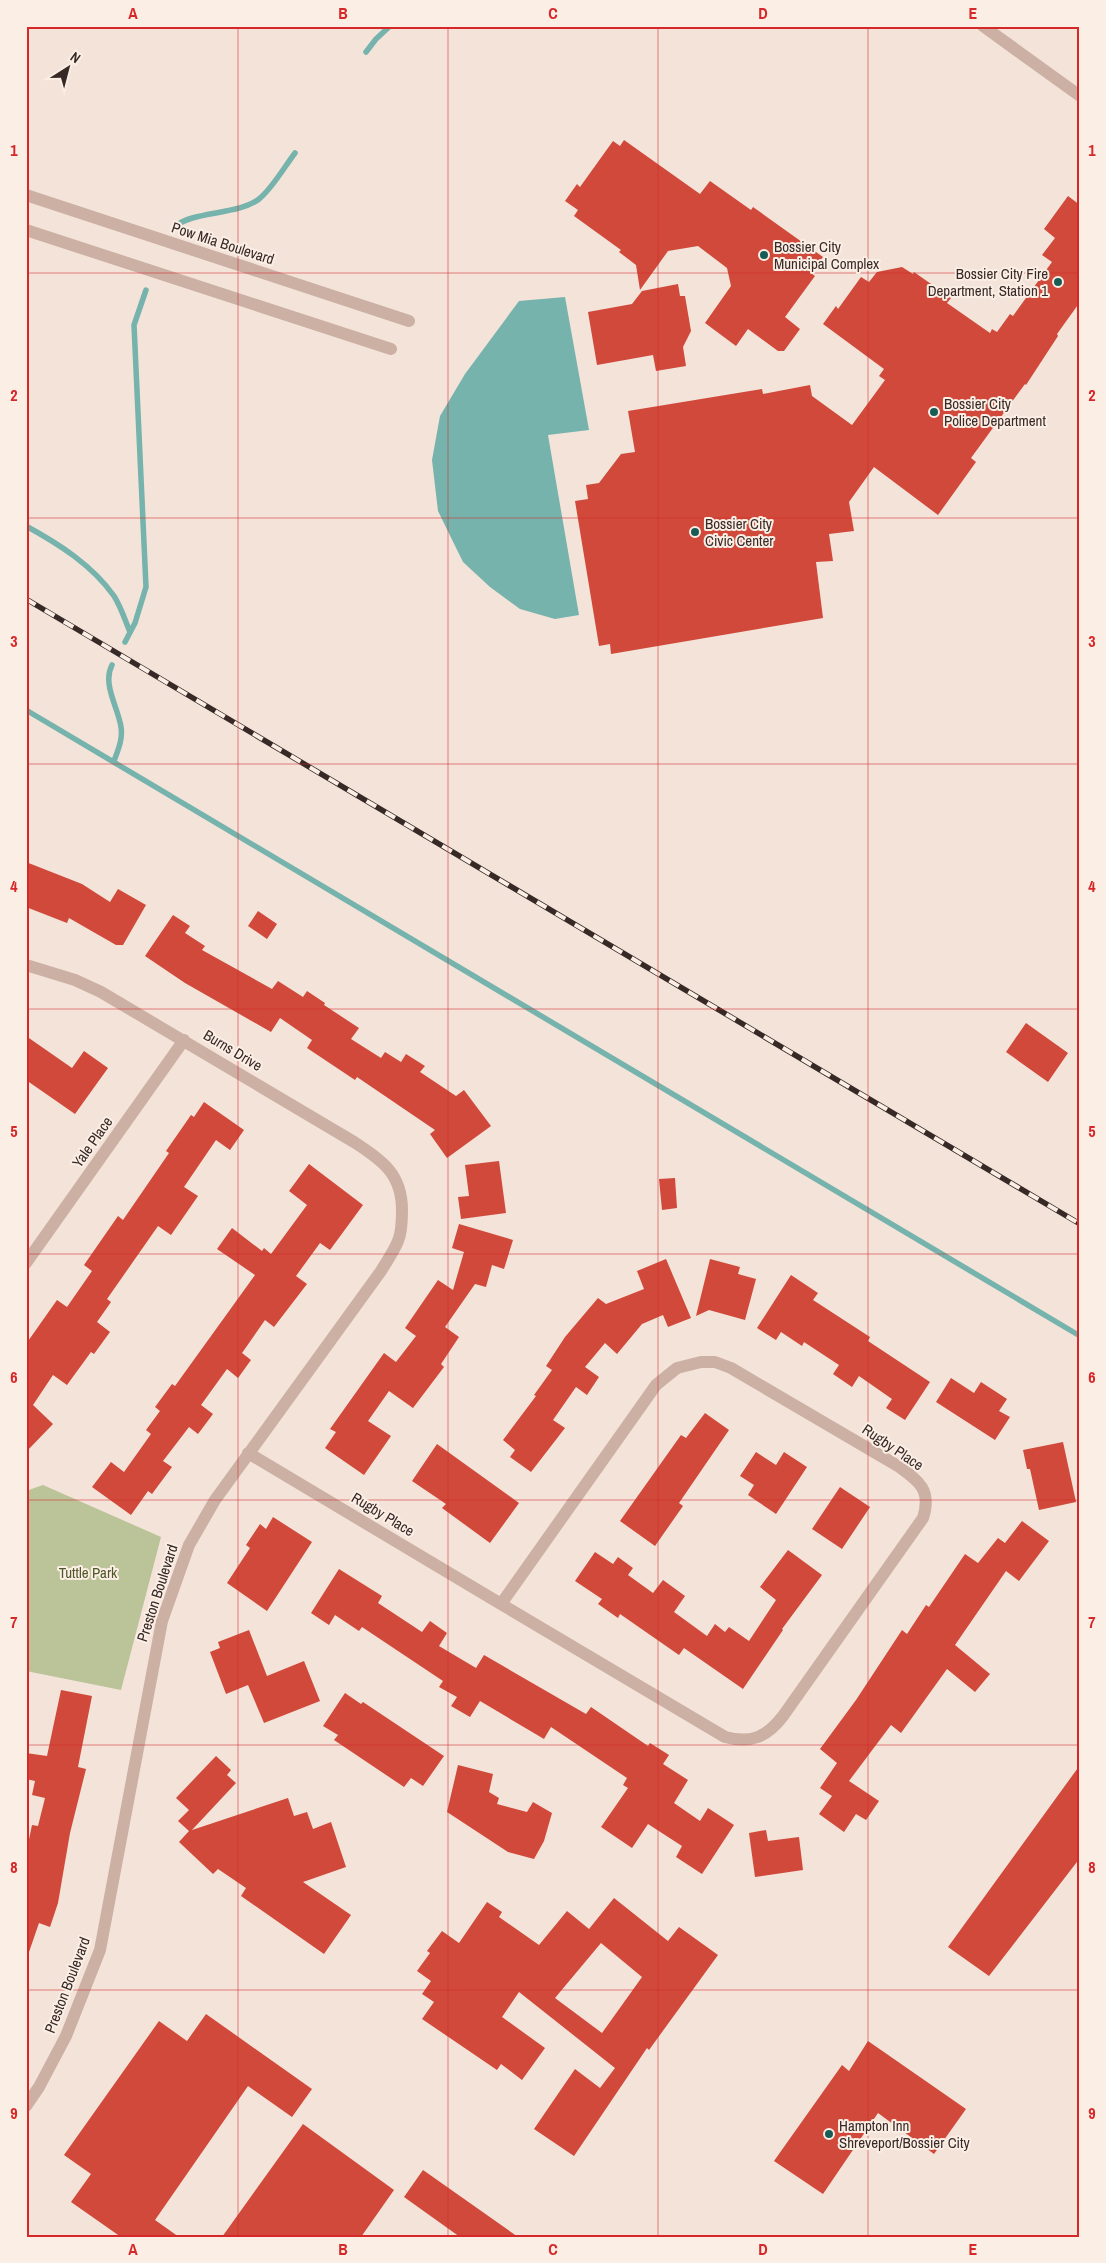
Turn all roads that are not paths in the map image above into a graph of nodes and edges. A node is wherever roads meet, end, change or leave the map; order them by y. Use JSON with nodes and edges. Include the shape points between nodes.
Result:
{"nodes":[{"id":1,"x":983,"y":26,"type":"edge"},
{"id":2,"x":1080,"y":96,"type":"edge"},
{"id":3,"x":26,"y":195,"type":"edge"},
{"id":4,"x":26,"y":230,"type":"edge"},
{"id":5,"x":409,"y":321,"type":"dead end"},
{"id":6,"x":391,"y":349,"type":"dead end"},
{"id":7,"x":26,"y":965,"type":"edge"},
{"id":8,"x":184,"y":1040,"type":"junction"},
{"id":9,"x":402,"y":1193,"type":"joint"},
{"id":10,"x":26,"y":1262,"type":"edge"},
{"id":11,"x":248,"y":1453,"type":"junction"},
{"id":12,"x":501,"y":1604,"type":"junction"},
{"id":13,"x":26,"y":2106,"type":"edge"}],
"edges":[{"from":1,"to":2,"type":"street"},
{"from":3,"to":5,"type":"street","name":"Pow Mia Boulevard"},
{"from":4,"to":6,"type":"street"},
{"from":7,"to":8,"type":"street","name":"Burns Drive","via":[[101,992]]},
{"from":8,"to":9,"type":"street","name":"Burns Drive","via":[[372,1153],[385,1163]]},
{"from":8,"to":10,"type":"street","name":"Yale Place"},
{"from":9,"to":11,"type":"street","name":"Preston Boulevard","via":[[399,1240],[381,1271]]},
{"from":11,"to":12,"type":"street","name":"Rugby Place"},
{"from":11,"to":13,"type":"street","name":"Preston Boulevard","via":[[189,1545],[164,1614],[100,1950],[66,2036]]},
{"from":12,"to":12,"type":"street","name":"Rugby Place","via":[[725,1737],[757,1739],[769,1732],[783,1716],[923,1518],[927,1507],[926,1494],[921,1484],[898,1466],[746,1376],[715,1362],[688,1364],[671,1372],[656,1385]]}]}
